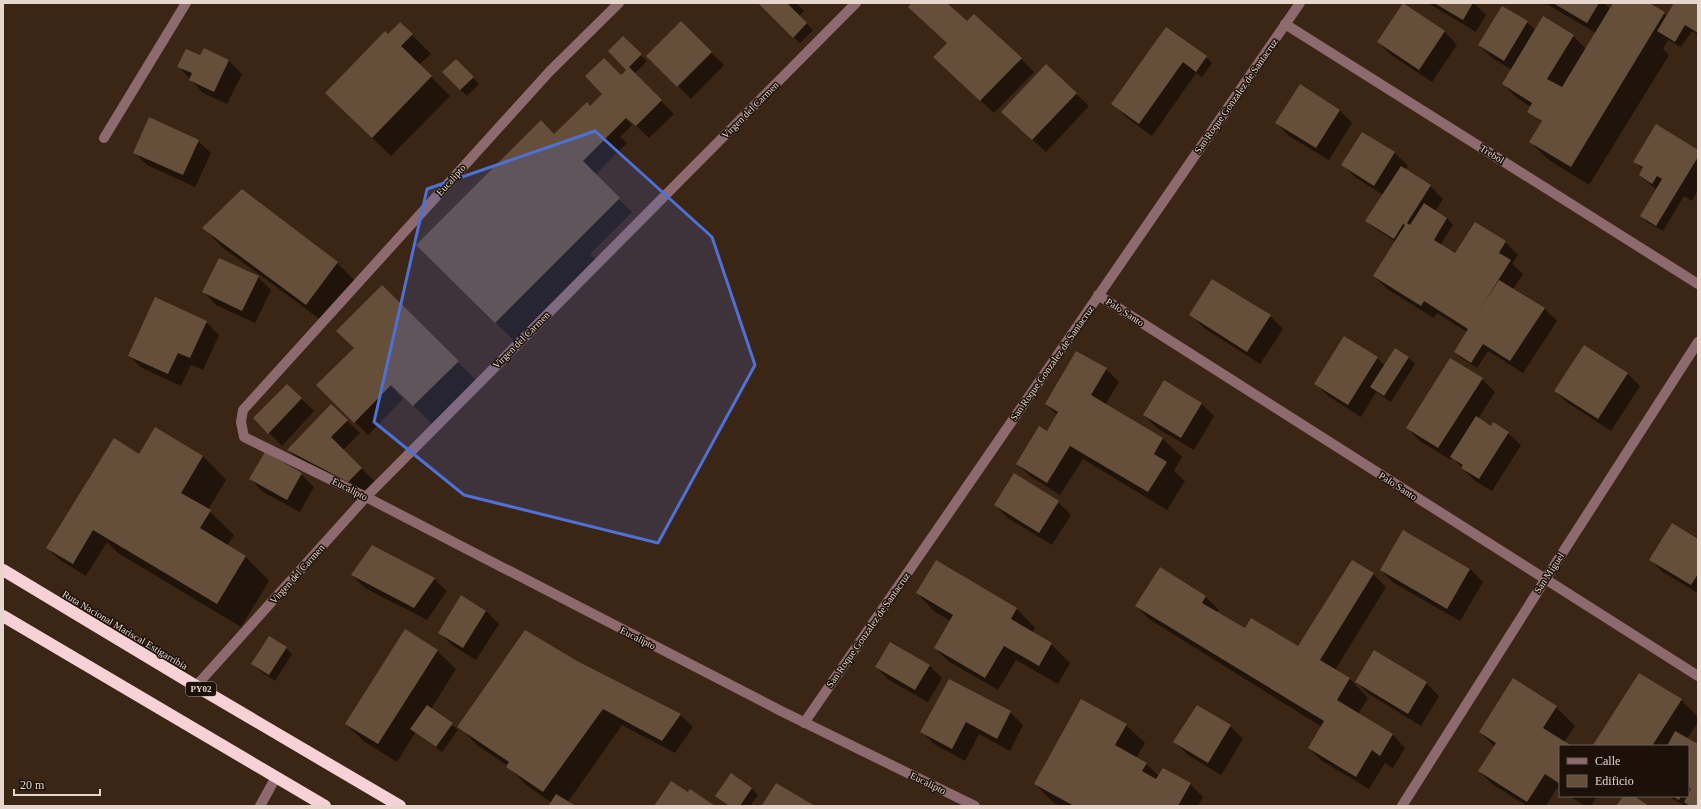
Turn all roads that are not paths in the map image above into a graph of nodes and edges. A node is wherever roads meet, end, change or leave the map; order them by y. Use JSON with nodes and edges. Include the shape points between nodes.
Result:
{"nodes":[{"id":1,"x":186,"y":3,"type":"edge"},
{"id":2,"x":619,"y":3,"type":"edge"},
{"id":3,"x":856,"y":3,"type":"edge"},
{"id":4,"x":1300,"y":3,"type":"edge"},
{"id":5,"x":1285,"y":24,"type":"junction"},
{"id":6,"x":104,"y":138,"type":"dead end"},
{"id":7,"x":1698,"y":284,"type":"edge"},
{"id":8,"x":1098,"y":295,"type":"junction"},
{"id":9,"x":1698,"y":342,"type":"edge"},
{"id":10,"x":366,"y":497,"type":"junction"},
{"id":11,"x":3,"y":570,"type":"edge"},
{"id":12,"x":1544,"y":580,"type":"junction"},
{"id":13,"x":3,"y":616,"type":"edge"},
{"id":14,"x":1698,"y":676,"type":"edge"},
{"id":15,"x":196,"y":686,"type":"junction"},
{"id":16,"x":804,"y":723,"type":"junction"},
{"id":17,"x":276,"y":777,"type":"junction"},
{"id":18,"x":260,"y":806,"type":"edge"},
{"id":19,"x":325,"y":806,"type":"edge"},
{"id":20,"x":400,"y":806,"type":"edge"},
{"id":21,"x":975,"y":806,"type":"edge"},
{"id":22,"x":1402,"y":806,"type":"edge"}],
"edges":[{"from":1,"to":6,"type":"street"},
{"from":2,"to":10,"type":"street","name":"Eucalipto","via":[[550,71],[243,410],[241,422],[244,436]]},
{"from":3,"to":10,"type":"street","name":"Virgen del Carmen"},
{"from":4,"to":5,"type":"street","name":"San Roque Gonzalez de Santacruz"},
{"from":5,"to":7,"type":"street","name":"Trebol"},
{"from":5,"to":8,"type":"street","name":"San Roque Gonzalez de Santacruz"},
{"from":8,"to":12,"type":"street","name":"Palo Santo"},
{"from":8,"to":16,"type":"street","name":"San Roque Gonzalez de Santacruz"},
{"from":9,"to":12,"type":"street","name":"San Miguel"},
{"from":10,"to":15,"type":"street","name":"Virgen del Carmen"},
{"from":10,"to":16,"type":"street","name":"Eucalipto"},
{"from":11,"to":15,"type":"highway","name":"Ruta Nacional Mariscal Estigarribia","number":"PY02"},
{"from":12,"to":14,"type":"street","name":"Palo Santo"},
{"from":12,"to":22,"type":"street","name":"San Miguel"},
{"from":13,"to":17,"type":"highway"},
{"from":15,"to":20,"type":"highway","name":"Ruta Nacional Mariscal Estigarribia","number":"PY02"},
{"from":16,"to":21,"type":"street","name":"Eucalipto"},
{"from":17,"to":18,"type":"street"},
{"from":17,"to":19,"type":"highway"}]}
